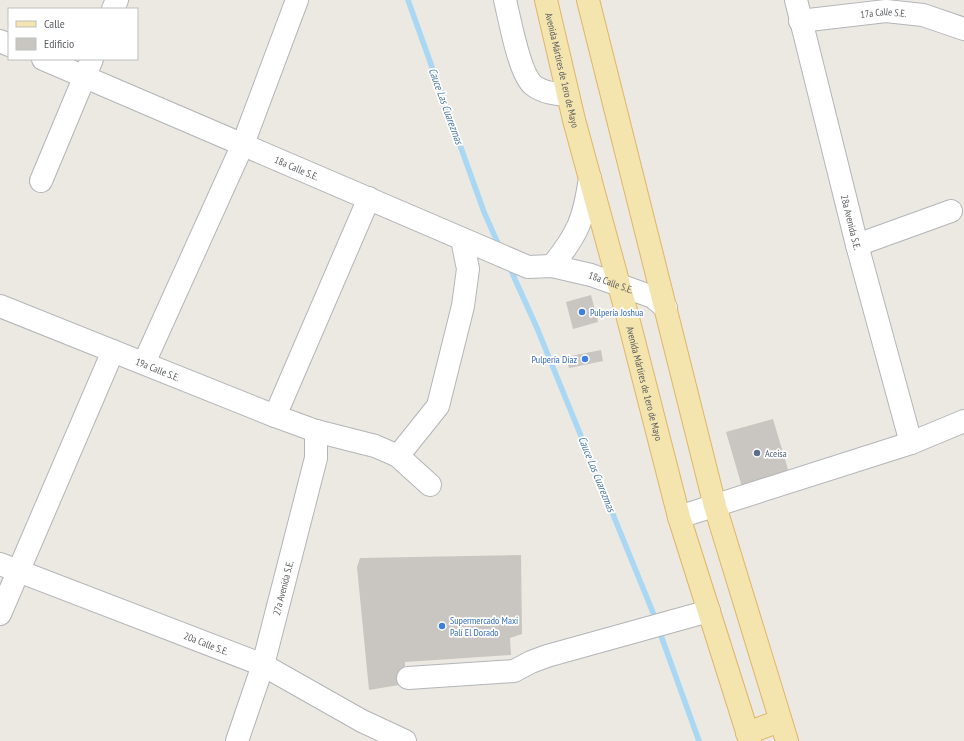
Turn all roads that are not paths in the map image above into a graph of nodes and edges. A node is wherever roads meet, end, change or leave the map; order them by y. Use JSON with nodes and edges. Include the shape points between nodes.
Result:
{"nodes":[{"id":1,"x":297,"y":0,"type":"edge"},
{"id":2,"x":505,"y":0,"type":"edge"},
{"id":3,"x":546,"y":0,"type":"edge"},
{"id":4,"x":588,"y":0,"type":"edge"},
{"id":5,"x":796,"y":0,"type":"edge"},
{"id":6,"x":800,"y":22,"type":"junction"},
{"id":7,"x":964,"y":29,"type":"edge"},
{"id":8,"x":48,"y":60,"type":"edge"},
{"id":9,"x":89,"y":68,"type":"edge"},
{"id":10,"x":568,"y":95,"type":"junction"},
{"id":11,"x":243,"y":144,"type":"junction"},
{"id":12,"x":590,"y":178,"type":"junction"},
{"id":13,"x":41,"y":181,"type":"dead end"},
{"id":14,"x":369,"y":198,"type":"junction"},
{"id":15,"x":951,"y":211,"type":"dead end"},
{"id":16,"x":468,"y":242,"type":"junction"},
{"id":17,"x":858,"y":245,"type":"junction"},
{"id":18,"x":552,"y":266,"type":"junction"},
{"id":19,"x":618,"y":285,"type":"junction"},
{"id":20,"x":0,"y":306,"type":"edge"},
{"id":21,"x":666,"y":308,"type":"junction"},
{"id":22,"x":113,"y":351,"type":"junction"},
{"id":23,"x":144,"y":363,"type":"junction"},
{"id":24,"x":275,"y":416,"type":"junction"},
{"id":25,"x":964,"y":422,"type":"edge"},
{"id":26,"x":316,"y":431,"type":"junction"},
{"id":27,"x":910,"y":443,"type":"junction"},
{"id":28,"x":398,"y":456,"type":"junction"},
{"id":29,"x":430,"y":485,"type":"dead end"},
{"id":30,"x":715,"y":506,"type":"junction"},
{"id":31,"x":679,"y":517,"type":"junction"},
{"id":32,"x":9,"y":567,"type":"edge"},
{"id":33,"x":709,"y":611,"type":"junction"},
{"id":34,"x":0,"y":614,"type":"edge"},
{"id":35,"x":263,"y":665,"type":"junction"},
{"id":36,"x":408,"y":678,"type":"dead end"},
{"id":37,"x":780,"y":721,"type":"junction"},
{"id":38,"x":748,"y":737,"type":"edge"},
{"id":39,"x":237,"y":741,"type":"edge"},
{"id":40,"x":405,"y":741,"type":"edge"},
{"id":41,"x":787,"y":741,"type":"edge"}],
"edges":[{"from":1,"to":11,"type":"street"},
{"from":2,"to":10,"type":"street","via":[[523,71],[533,85],[549,93]]},
{"from":3,"to":10,"type":"main road","name":"Avenida Mártires de 1ero de Mayo"},
{"from":4,"to":21,"type":"main road"},
{"from":5,"to":6,"type":"street","name":"28a Avenida S.E."},
{"from":6,"to":7,"type":"street","name":"17a Calle S.E.","via":[[886,11],[923,15]]},
{"from":6,"to":17,"type":"street","name":"28a Avenida S.E."},
{"from":8,"to":9,"type":"street","name":"18a Calle S.E."},
{"from":9,"to":11,"type":"street","name":"18a Calle S.E."},
{"from":9,"to":13,"type":"street"},
{"from":10,"to":12,"type":"main road","name":"Avenida Mártires de 1ero de Mayo"},
{"from":11,"to":14,"type":"street","name":"18a Calle S.E."},
{"from":11,"to":23,"type":"street"},
{"from":12,"to":18,"type":"street","via":[[585,211],[571,243]]},
{"from":12,"to":19,"type":"main road","name":"Avenida Mártires de 1ero de Mayo"},
{"from":14,"to":16,"type":"street","name":"18a Calle S.E."},
{"from":14,"to":24,"type":"street"},
{"from":15,"to":17,"type":"street"},
{"from":16,"to":18,"type":"street","name":"18a Calle S.E.","via":[[528,267]]},
{"from":16,"to":28,"type":"street","via":[[468,268],[463,306],[438,406]]},
{"from":17,"to":27,"type":"street","name":"28a Avenida S.E."},
{"from":18,"to":19,"type":"street","name":"18a Calle S.E.","via":[[592,275]]},
{"from":19,"to":21,"type":"street","name":"18a Calle S.E.","via":[[652,297]]},
{"from":19,"to":31,"type":"main road","name":"Avenida Mártires de 1ero de Mayo"},
{"from":20,"to":22,"type":"street","name":"19a Calle S.E."},
{"from":21,"to":30,"type":"main road"},
{"from":22,"to":23,"type":"street","name":"19a Calle S.E."},
{"from":22,"to":32,"type":"street"},
{"from":23,"to":24,"type":"street","name":"19a Calle S.E."},
{"from":24,"to":26,"type":"street","name":"19a Calle S.E."},
{"from":25,"to":27,"type":"street"},
{"from":26,"to":28,"type":"street","name":"19a Calle S.E.","via":[[375,446]]},
{"from":26,"to":35,"type":"street","name":"27a Avenida S.E.","via":[[316,458]]},
{"from":27,"to":30,"type":"street"},
{"from":28,"to":29,"type":"street","name":"19a Calle S.E."},
{"from":30,"to":31,"type":"street"},
{"from":30,"to":37,"type":"main road"},
{"from":31,"to":33,"type":"main road","name":"Avenida Mártires de 1ero de Mayo"},
{"from":32,"to":34,"type":"street"},
{"from":32,"to":35,"type":"street","name":"20a Calle S.E."},
{"from":33,"to":36,"type":"street","via":[[547,656],[514,671]]},
{"from":33,"to":38,"type":"main road","name":"Avenida Mártires de 1ero de Mayo"},
{"from":35,"to":39,"type":"street","name":"27a Avenida S.E."},
{"from":35,"to":40,"type":"street","name":"20a Calle S.E.","via":[[362,721]]},
{"from":37,"to":38,"type":"main road"},
{"from":37,"to":41,"type":"main road"}]}
